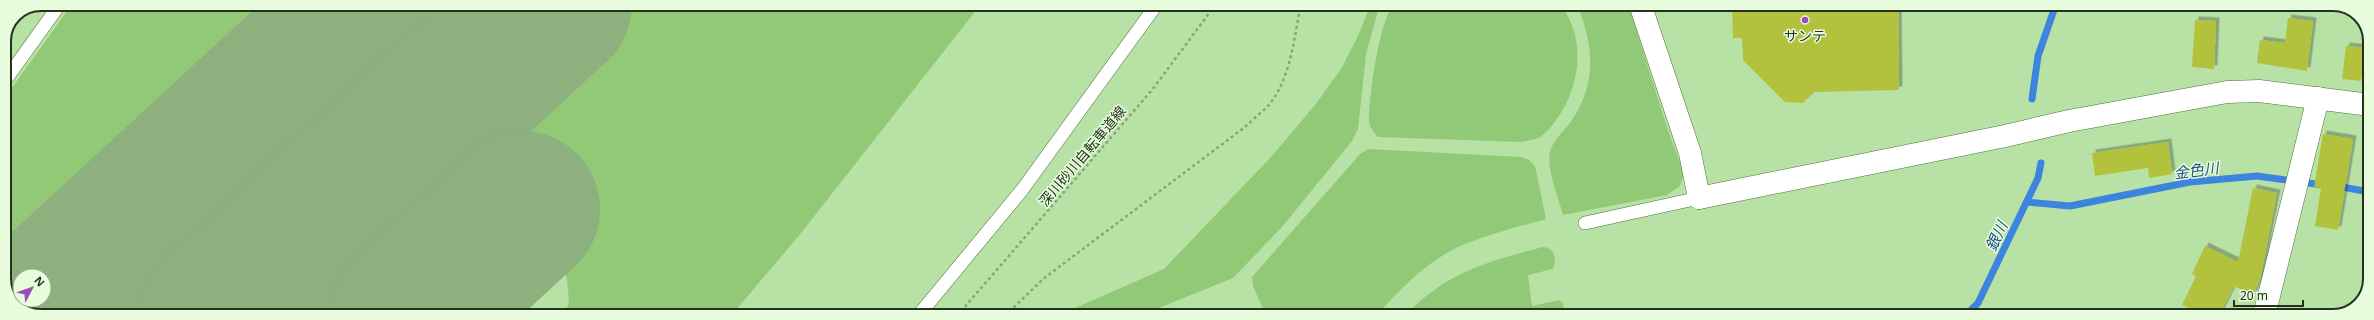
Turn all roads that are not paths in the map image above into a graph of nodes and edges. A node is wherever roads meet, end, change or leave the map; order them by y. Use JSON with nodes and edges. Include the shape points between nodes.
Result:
{"nodes":[{"id":1,"x":55,"y":11,"type":"edge"},
{"id":2,"x":1152,"y":11,"type":"edge"},
{"id":3,"x":1642,"y":11,"type":"edge"},
{"id":4,"x":11,"y":72,"type":"edge"},
{"id":5,"x":2318,"y":98,"type":"junction"},
{"id":6,"x":2363,"y":104,"type":"edge"},
{"id":7,"x":1699,"y":198,"type":"junction"},
{"id":8,"x":1586,"y":223,"type":"dead end"},
{"id":9,"x":924,"y":309,"type":"edge"},
{"id":10,"x":2266,"y":309,"type":"edge"}],
"edges":[{"from":1,"to":4,"type":"lane"},
{"from":2,"to":9,"type":"lane","via":[[1022,190]]},
{"from":3,"to":7,"type":"street","via":[[1690,153]]},
{"from":5,"to":6,"type":"street"},
{"from":5,"to":7,"type":"street","via":[[2259,91],[2227,92],[2069,120],[2005,136]]},
{"from":5,"to":10,"type":"street"},
{"from":7,"to":8,"type":"lane"}]}
